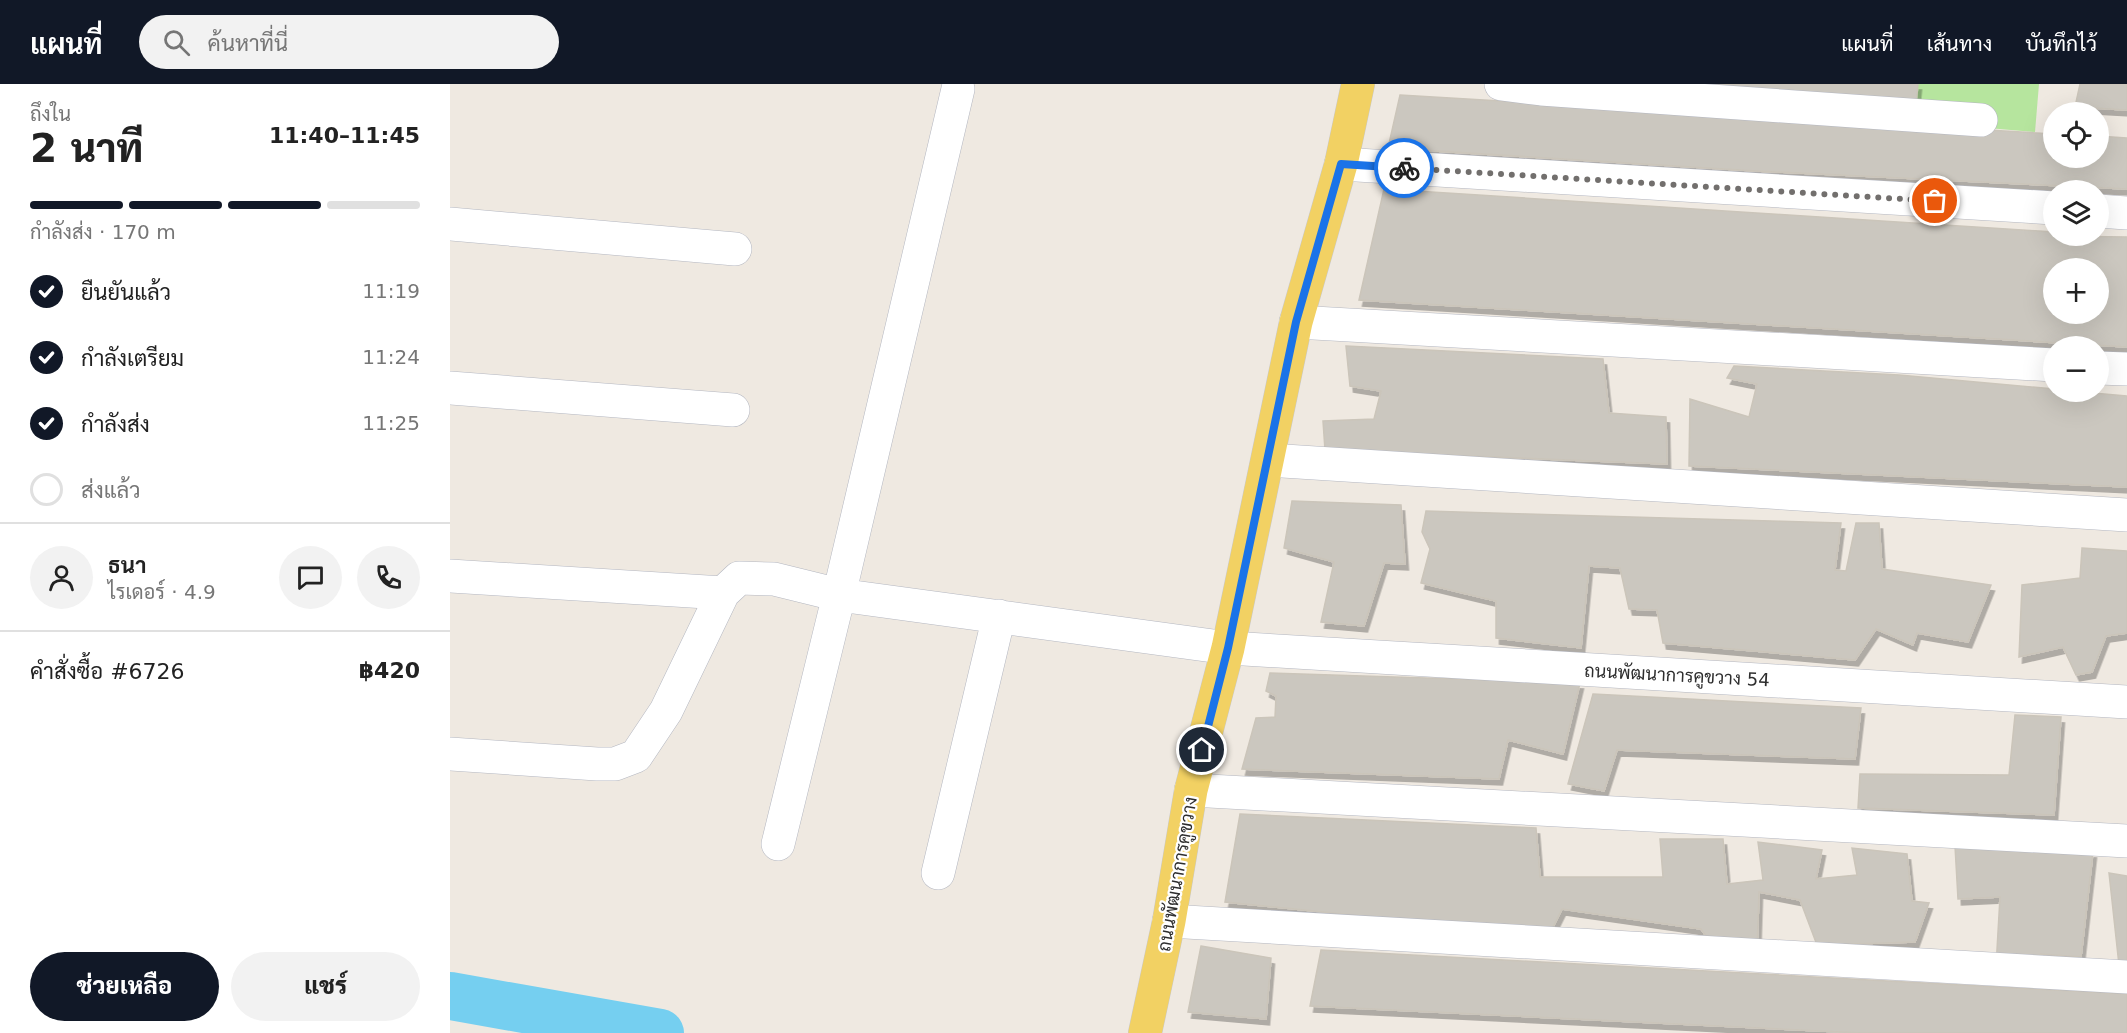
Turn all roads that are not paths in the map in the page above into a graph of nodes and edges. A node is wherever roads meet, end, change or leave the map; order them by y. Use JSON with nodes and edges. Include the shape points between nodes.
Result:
{"nodes":[{"id":1,"x":1358,"y":84,"type":"edge"},
{"id":2,"x":1501,"y":84,"type":"edge"},
{"id":3,"x":958,"y":89,"type":"dead end"},
{"id":4,"x":1981,"y":120,"type":"dead end"},
{"id":5,"x":1341,"y":164,"type":"junction"},
{"id":6,"x":2043,"y":207,"type":"edge"},
{"id":7,"x":2109,"y":212,"type":"edge"},
{"id":8,"x":2127,"y":213,"type":"edge"},
{"id":9,"x":450,"y":224,"type":"edge"},
{"id":10,"x":735,"y":249,"type":"dead end"},
{"id":11,"x":1296,"y":322,"type":"junction"},
{"id":12,"x":2043,"y":364,"type":"edge"},
{"id":13,"x":2109,"y":368,"type":"edge"},
{"id":14,"x":2127,"y":369,"type":"edge"},
{"id":15,"x":450,"y":388,"type":"edge"},
{"id":16,"x":733,"y":410,"type":"dead end"},
{"id":17,"x":1268,"y":460,"type":"junction"},
{"id":18,"x":2127,"y":515,"type":"edge"},
{"id":19,"x":450,"y":576,"type":"edge"},
{"id":20,"x":723,"y":593,"type":"junction"},
{"id":21,"x":839,"y":595,"type":"junction"},
{"id":22,"x":999,"y":616,"type":"junction"},
{"id":23,"x":1228,"y":648,"type":"junction"},
{"id":24,"x":2127,"y":702,"type":"edge"},
{"id":25,"x":450,"y":754,"type":"edge"},
{"id":26,"x":1191,"y":790,"type":"junction"},
{"id":27,"x":2127,"y":841,"type":"edge"},
{"id":28,"x":778,"y":844,"type":"dead end"},
{"id":29,"x":938,"y":873,"type":"dead end"},
{"id":30,"x":1169,"y":921,"type":"junction"},
{"id":31,"x":2127,"y":978,"type":"edge"},
{"id":32,"x":1145,"y":1033,"type":"edge"}],
"edges":[{"from":1,"to":5,"type":"main road","name":"ถนนพัฒนาการคูขวาง"},
{"from":2,"to":4,"type":"street"},
{"from":3,"to":21,"type":"street"},
{"from":5,"to":6,"type":"street"},
{"from":5,"to":11,"type":"main road","name":"ถนนพัฒนาการคูขวาง"},
{"from":7,"to":8,"type":"street"},
{"from":9,"to":10,"type":"street"},
{"from":11,"to":12,"type":"street"},
{"from":11,"to":17,"type":"main road","name":"ถนนพัฒนาการคูขวาง"},
{"from":13,"to":14,"type":"street"},
{"from":15,"to":16,"type":"street"},
{"from":17,"to":18,"type":"street"},
{"from":17,"to":23,"type":"main road","name":"ถนนพัฒนาการคูขวาง"},
{"from":19,"to":20,"type":"street"},
{"from":20,"to":21,"type":"street","name":"ถนนพัฒนาการคูขวาง 54","via":[[739,578],[774,579]]},
{"from":20,"to":25,"type":"street","via":[[666,711],[636,756],[615,764],[597,764]]},
{"from":21,"to":22,"type":"street","name":"ถนนพัฒนาการคูขวาง 54"},
{"from":21,"to":28,"type":"street"},
{"from":22,"to":23,"type":"street","name":"ถนนพัฒนาการคูขวาง 54"},
{"from":22,"to":29,"type":"street"},
{"from":23,"to":24,"type":"street","name":"ถนนพัฒนาการคูขวาง 54"},
{"from":23,"to":26,"type":"main road","name":"ถนนพัฒนาการคูขวาง"},
{"from":26,"to":27,"type":"street"},
{"from":26,"to":30,"type":"main road","name":"ถนนพัฒนาการคูขวาง"},
{"from":30,"to":31,"type":"street"},
{"from":30,"to":32,"type":"main road","name":"ถนนพัฒนาการคูขวาง"}]}
